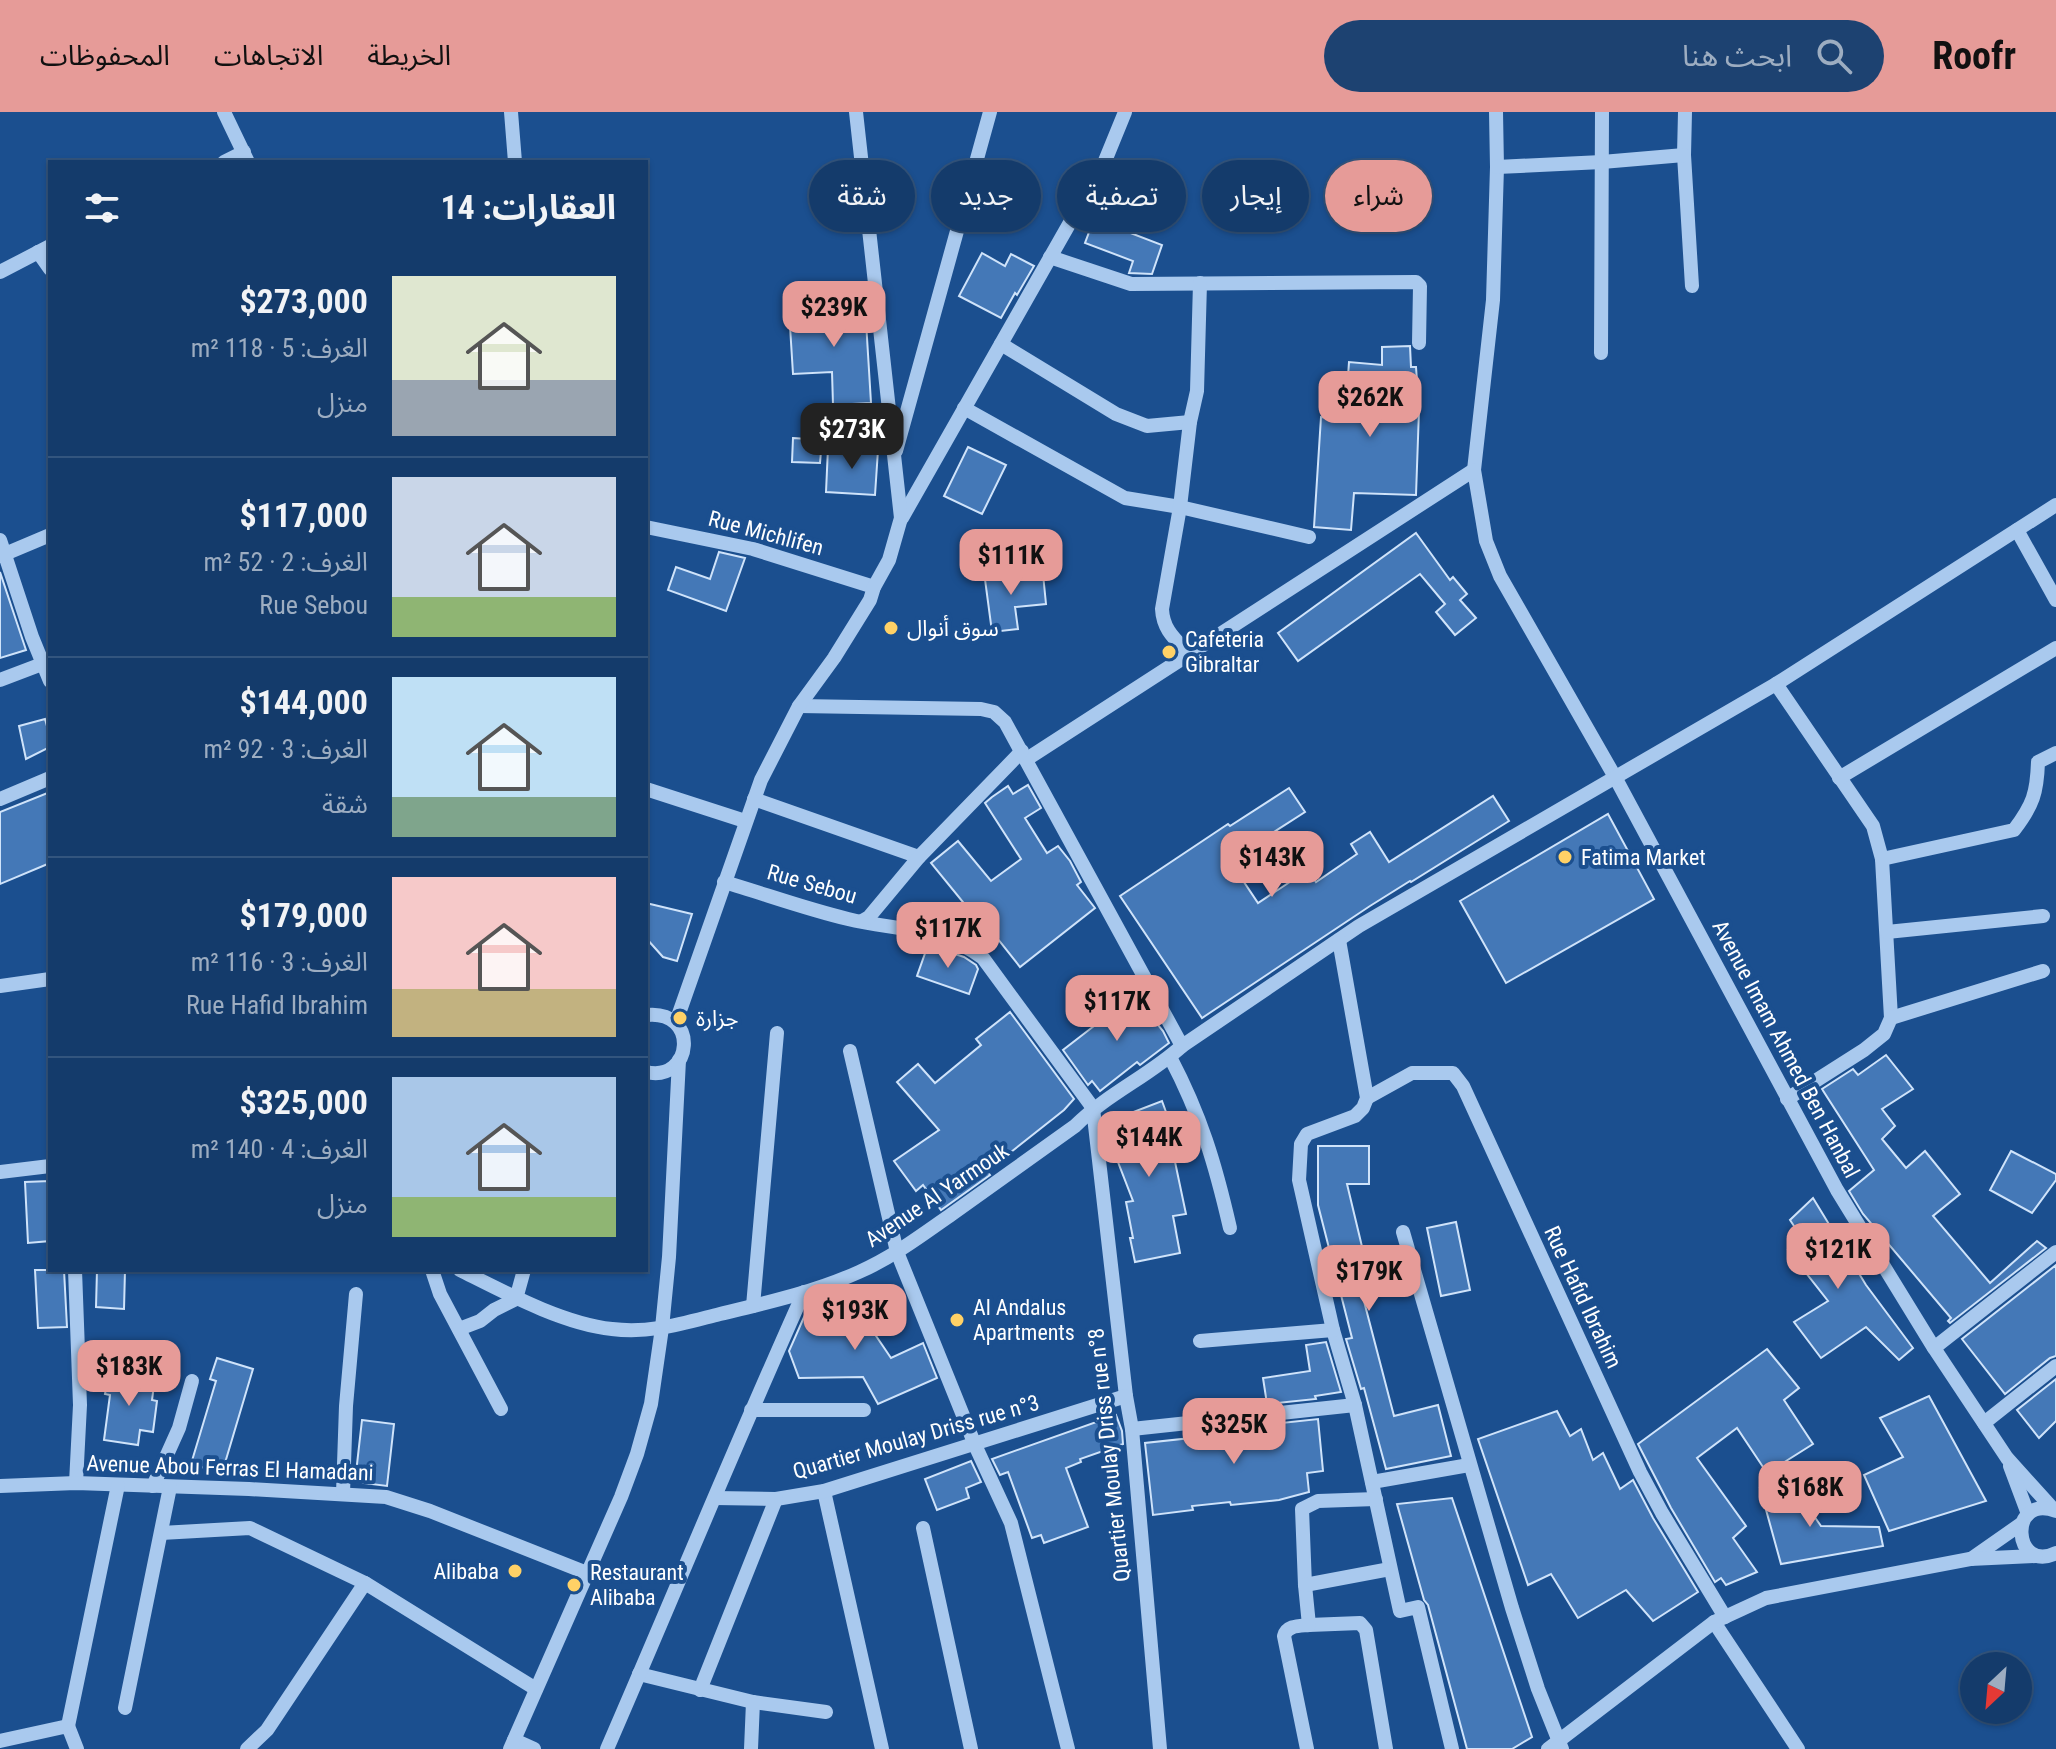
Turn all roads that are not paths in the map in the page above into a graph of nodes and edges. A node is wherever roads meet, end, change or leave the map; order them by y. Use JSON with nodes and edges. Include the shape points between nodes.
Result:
{"nodes":[{"id":1,"x":224,"y":112,"type":"edge"},
{"id":2,"x":511,"y":112,"type":"edge"},
{"id":3,"x":856,"y":112,"type":"edge"},
{"id":4,"x":990,"y":112,"type":"edge"},
{"id":5,"x":1125,"y":112,"type":"edge"},
{"id":6,"x":1496,"y":112,"type":"edge"},
{"id":7,"x":1602,"y":112,"type":"edge"},
{"id":8,"x":1685,"y":112,"type":"edge"},
{"id":9,"x":1684,"y":155,"type":"junction"},
{"id":10,"x":246,"y":157,"type":"edge"},
{"id":11,"x":515,"y":160,"type":"edge"},
{"id":12,"x":1602,"y":162,"type":"junction"},
{"id":13,"x":1497,"y":167,"type":"junction"},
{"id":14,"x":44,"y":249,"type":"edge"},
{"id":15,"x":1050,"y":257,"type":"junction"},
{"id":16,"x":0,"y":272,"type":"edge"},
{"id":17,"x":1200,"y":283,"type":"junction"},
{"id":18,"x":1692,"y":286,"type":"dead end"},
{"id":19,"x":1419,"y":343,"type":"dead end"},
{"id":20,"x":1001,"y":344,"type":"junction"},
{"id":21,"x":1601,"y":353,"type":"dead end"},
{"id":22,"x":964,"y":408,"type":"junction"},
{"id":23,"x":1190,"y":422,"type":"junction"},
{"id":24,"x":895,"y":457,"type":"junction"},
{"id":25,"x":1474,"y":470,"type":"junction"},
{"id":26,"x":2056,"y":505,"type":"edge"},
{"id":27,"x":1180,"y":507,"type":"junction"},
{"id":28,"x":901,"y":518,"type":"junction"},
{"id":29,"x":648,"y":527,"type":"edge"},
{"id":30,"x":2017,"y":530,"type":"junction"},
{"id":31,"x":48,"y":536,"type":"edge"},
{"id":32,"x":1309,"y":537,"type":"dead end"},
{"id":33,"x":2,"y":550,"type":"edge"},
{"id":34,"x":874,"y":587,"type":"junction"},
{"id":35,"x":2056,"y":600,"type":"edge"},
{"id":36,"x":2056,"y":648,"type":"edge"},
{"id":37,"x":1189,"y":654,"type":"junction"},
{"id":38,"x":46,"y":663,"type":"edge"},
{"id":39,"x":0,"y":680,"type":"edge"},
{"id":40,"x":1776,"y":684,"type":"junction"},
{"id":41,"x":799,"y":706,"type":"junction"},
{"id":42,"x":2056,"y":753,"type":"edge"},
{"id":43,"x":1024,"y":755,"type":"junction"},
{"id":44,"x":1615,"y":777,"type":"junction"},
{"id":45,"x":1839,"y":778,"type":"junction"},
{"id":46,"x":48,"y":779,"type":"edge"},
{"id":47,"x":648,"y":790,"type":"edge"},
{"id":48,"x":0,"y":799,"type":"edge"},
{"id":49,"x":754,"y":799,"type":"junction"},
{"id":50,"x":745,"y":821,"type":"junction"},
{"id":51,"x":919,"y":857,"type":"junction"},
{"id":52,"x":1882,"y":859,"type":"junction"},
{"id":53,"x":724,"y":882,"type":"junction"},
{"id":54,"x":2043,"y":916,"type":"dead end"},
{"id":55,"x":862,"y":921,"type":"junction"},
{"id":56,"x":1887,"y":932,"type":"junction"},
{"id":57,"x":1339,"y":940,"type":"junction"},
{"id":58,"x":2043,"y":971,"type":"dead end"},
{"id":59,"x":48,"y":979,"type":"edge"},
{"id":60,"x":0,"y":986,"type":"edge"},
{"id":61,"x":648,"y":1015,"type":"edge"},
{"id":62,"x":1891,"y":1018,"type":"junction"},
{"id":63,"x":676,"y":1022,"type":"junction"},
{"id":64,"x":777,"y":1033,"type":"dead end"},
{"id":65,"x":1182,"y":1046,"type":"junction"},
{"id":66,"x":850,"y":1051,"type":"dead end"},
{"id":67,"x":1170,"y":1057,"type":"junction"},
{"id":68,"x":679,"y":1060,"type":"junction"},
{"id":69,"x":648,"y":1072,"type":"edge"},
{"id":70,"x":1367,"y":1098,"type":"junction"},
{"id":71,"x":1787,"y":1099,"type":"junction"},
{"id":72,"x":1093,"y":1108,"type":"junction"},
{"id":73,"x":48,"y":1166,"type":"edge"},
{"id":74,"x":0,"y":1172,"type":"edge"},
{"id":75,"x":1230,"y":1228,"type":"dead end"},
{"id":76,"x":1403,"y":1232,"type":"dead end"},
{"id":77,"x":897,"y":1252,"type":"junction"},
{"id":78,"x":2056,"y":1252,"type":"edge"},
{"id":79,"x":75,"y":1272,"type":"edge"},
{"id":80,"x":433,"y":1272,"type":"edge"},
{"id":81,"x":464,"y":1272,"type":"edge"},
{"id":82,"x":523,"y":1272,"type":"edge"},
{"id":83,"x":804,"y":1292,"type":"junction"},
{"id":84,"x":356,"y":1294,"type":"dead end"},
{"id":85,"x":516,"y":1299,"type":"junction"},
{"id":86,"x":753,"y":1306,"type":"junction"},
{"id":87,"x":662,"y":1328,"type":"junction"},
{"id":88,"x":459,"y":1329,"type":"junction"},
{"id":89,"x":1333,"y":1330,"type":"junction"},
{"id":90,"x":1200,"y":1341,"type":"dead end"},
{"id":91,"x":1934,"y":1348,"type":"junction"},
{"id":92,"x":2056,"y":1366,"type":"edge"},
{"id":93,"x":192,"y":1381,"type":"dead end"},
{"id":94,"x":1126,"y":1396,"type":"junction"},
{"id":95,"x":1355,"y":1405,"type":"junction"},
{"id":96,"x":501,"y":1409,"type":"dead end"},
{"id":97,"x":751,"y":1410,"type":"junction"},
{"id":98,"x":864,"y":1410,"type":"dead end"},
{"id":99,"x":1984,"y":1423,"type":"junction"},
{"id":100,"x":1132,"y":1429,"type":"junction"},
{"id":101,"x":975,"y":1445,"type":"junction"},
{"id":102,"x":2007,"y":1458,"type":"junction"},
{"id":103,"x":1469,"y":1465,"type":"junction"},
{"id":104,"x":1372,"y":1482,"type":"junction"},
{"id":105,"x":76,"y":1483,"type":"junction"},
{"id":106,"x":118,"y":1485,"type":"junction"},
{"id":107,"x":0,"y":1486,"type":"edge"},
{"id":108,"x":153,"y":1486,"type":"junction"},
{"id":109,"x":170,"y":1487,"type":"junction"},
{"id":110,"x":824,"y":1491,"type":"junction"},
{"id":111,"x":343,"y":1493,"type":"junction"},
{"id":112,"x":715,"y":1498,"type":"junction"},
{"id":113,"x":776,"y":1499,"type":"junction"},
{"id":114,"x":1376,"y":1499,"type":"junction"},
{"id":115,"x":2054,"y":1510,"type":"edge"},
{"id":116,"x":2025,"y":1519,"type":"junction"},
{"id":117,"x":923,"y":1528,"type":"dead end"},
{"id":118,"x":161,"y":1533,"type":"junction"},
{"id":119,"x":2056,"y":1553,"type":"edge"},
{"id":120,"x":2036,"y":1556,"type":"junction"},
{"id":121,"x":1970,"y":1559,"type":"junction"},
{"id":122,"x":1390,"y":1569,"type":"junction"},
{"id":123,"x":587,"y":1573,"type":"junction"},
{"id":124,"x":365,"y":1583,"type":"junction"},
{"id":125,"x":1305,"y":1585,"type":"junction"},
{"id":126,"x":1720,"y":1620,"type":"junction"},
{"id":127,"x":1309,"y":1625,"type":"junction"},
{"id":128,"x":639,"y":1674,"type":"junction"},
{"id":129,"x":536,"y":1689,"type":"junction"},
{"id":130,"x":700,"y":1690,"type":"junction"},
{"id":131,"x":753,"y":1702,"type":"junction"},
{"id":132,"x":125,"y":1708,"type":"dead end"},
{"id":133,"x":826,"y":1712,"type":"dead end"},
{"id":134,"x":68,"y":1726,"type":"junction"},
{"id":135,"x":0,"y":1741,"type":"edge"},
{"id":136,"x":512,"y":1745,"type":"edge"},
{"id":137,"x":1556,"y":1747,"type":"edge"},
{"id":138,"x":77,"y":1749,"type":"edge"},
{"id":139,"x":247,"y":1749,"type":"edge"},
{"id":140,"x":534,"y":1749,"type":"edge"},
{"id":141,"x":607,"y":1749,"type":"edge"},
{"id":142,"x":751,"y":1749,"type":"edge"},
{"id":143,"x":882,"y":1749,"type":"edge"},
{"id":144,"x":971,"y":1749,"type":"edge"},
{"id":145,"x":1068,"y":1749,"type":"edge"},
{"id":146,"x":1160,"y":1749,"type":"edge"},
{"id":147,"x":1307,"y":1749,"type":"edge"},
{"id":148,"x":1386,"y":1749,"type":"edge"},
{"id":149,"x":1452,"y":1749,"type":"edge"},
{"id":150,"x":1798,"y":1749,"type":"edge"}],
"edges":[{"from":1,"to":10,"type":"street"},
{"from":2,"to":11,"type":"street"},
{"from":3,"to":24,"type":"street"},
{"from":4,"to":24,"type":"street"},
{"from":5,"to":15,"type":"street","via":[[1105,161]]},
{"from":6,"to":13,"type":"street","name":"Avenue Imam Ahmed Ben Hanbal"},
{"from":7,"to":12,"type":"street"},
{"from":8,"to":9,"type":"street"},
{"from":9,"to":12,"type":"street"},
{"from":9,"to":18,"type":"street"},
{"from":12,"to":13,"type":"street"},
{"from":12,"to":21,"type":"street"},
{"from":13,"to":25,"type":"street","name":"Avenue Imam Ahmed Ben Hanbal","via":[[1493,300]]},
{"from":14,"to":16,"type":"street"},
{"from":15,"to":17,"type":"street","via":[[1131,284]]},
{"from":15,"to":20,"type":"street"},
{"from":17,"to":19,"type":"street","via":[[1416,282]]},
{"from":17,"to":23,"type":"street","via":[[1197,391]]},
{"from":20,"to":22,"type":"street"},
{"from":20,"to":23,"type":"street","via":[[1116,414],[1147,426]]},
{"from":22,"to":27,"type":"street","via":[[1125,498]]},
{"from":22,"to":28,"type":"street"},
{"from":23,"to":27,"type":"street"},
{"from":24,"to":28,"type":"street"},
{"from":25,"to":37,"type":"street"},
{"from":25,"to":44,"type":"street","name":"Avenue Imam Ahmed Ben Hanbal","via":[[1486,541],[1500,576]]},
{"from":26,"to":30,"type":"street","name":"Avenue Al Yarmouk"},
{"from":27,"to":32,"type":"street"},
{"from":27,"to":37,"type":"street","via":[[1162,620]]},
{"from":28,"to":34,"type":"street","via":[[889,560]]},
{"from":29,"to":34,"type":"street","name":"Rue Michlifen","via":[[753,549]]},
{"from":30,"to":35,"type":"street"},
{"from":30,"to":40,"type":"street","name":"Avenue Al Yarmouk"},
{"from":31,"to":33,"type":"street"},
{"from":33,"to":38,"type":"street"},
{"from":34,"to":41,"type":"street","via":[[834,658]]},
{"from":36,"to":45,"type":"street"},
{"from":37,"to":43,"type":"street"},
{"from":38,"to":39,"type":"street"},
{"from":40,"to":44,"type":"street","name":"Avenue Al Yarmouk"},
{"from":40,"to":45,"type":"street"},
{"from":41,"to":43,"type":"street","via":[[981,709],[1005,722]]},
{"from":41,"to":49,"type":"street"},
{"from":42,"to":52,"type":"street","via":[[2038,762],[2029,810],[2014,830]]},
{"from":43,"to":51,"type":"street"},
{"from":43,"to":65,"type":"street"},
{"from":44,"to":57,"type":"street","name":"Avenue Al Yarmouk"},
{"from":44,"to":71,"type":"street","name":"Avenue Imam Ahmed Ben Hanbal"},
{"from":45,"to":52,"type":"street","via":[[1873,826]]},
{"from":46,"to":48,"type":"street"},
{"from":47,"to":50,"type":"street"},
{"from":49,"to":50,"type":"street"},
{"from":49,"to":51,"type":"street"},
{"from":50,"to":53,"type":"street"},
{"from":51,"to":55,"type":"street"},
{"from":52,"to":56,"type":"street"},
{"from":53,"to":55,"type":"street","name":"Rue Sebou"},
{"from":53,"to":63,"type":"street"},
{"from":54,"to":56,"type":"street"},
{"from":55,"to":72,"type":"street","name":"Rue Sebou","via":[[938,935],[983,958]]},
{"from":56,"to":62,"type":"street"},
{"from":57,"to":65,"type":"street","name":"Avenue Al Yarmouk"},
{"from":57,"to":70,"type":"street"},
{"from":58,"to":62,"type":"street"},
{"from":59,"to":60,"type":"street"},
{"from":61,"to":63,"type":"street"},
{"from":62,"to":71,"type":"street","via":[[1884,1034],[1864,1050]]},
{"from":63,"to":68,"type":"street","via":[[684,1041]]},
{"from":64,"to":86,"type":"street"},
{"from":65,"to":67,"type":"street","name":"Avenue Al Yarmouk"},
{"from":66,"to":77,"type":"street"},
{"from":67,"to":72,"type":"street","name":"Avenue Al Yarmouk"},
{"from":67,"to":75,"type":"street","via":[[1203,1126]]},
{"from":68,"to":69,"type":"street","via":[[663,1072]]},
{"from":68,"to":87,"type":"street"},
{"from":70,"to":89,"type":"street","via":[[1355,1116],[1307,1134],[1301,1144],[1299,1180]]},
{"from":70,"to":126,"type":"street","name":"Rue Hafid Ibrahim","via":[[1412,1073],[1453,1073],[1463,1086],[1640,1472]]},
{"from":71,"to":91,"type":"street","name":"Avenue Imam Ahmed Ben Hanbal"},
{"from":72,"to":77,"type":"street","name":"Avenue Al Yarmouk"},
{"from":72,"to":94,"type":"street","name":"Quartier Moulay Driss rue n°8"},
{"from":73,"to":74,"type":"street"},
{"from":76,"to":103,"type":"street"},
{"from":77,"to":83,"type":"street","name":"Avenue Al Yarmouk"},
{"from":77,"to":101,"type":"street"},
{"from":78,"to":91,"type":"street"},
{"from":79,"to":105,"type":"street","via":[[80,1405]]},
{"from":80,"to":88,"type":"street"},
{"from":81,"to":85,"type":"street","name":"Avenue Al Yarmouk"},
{"from":82,"to":85,"type":"street"},
{"from":83,"to":86,"type":"street","name":"Avenue Al Yarmouk"},
{"from":83,"to":97,"type":"street"},
{"from":84,"to":111,"type":"street"},
{"from":85,"to":87,"type":"street","name":"Avenue Al Yarmouk","via":[[610,1329]]},
{"from":85,"to":88,"type":"street"},
{"from":86,"to":87,"type":"street","name":"Avenue Al Yarmouk"},
{"from":87,"to":123,"type":"street","via":[[651,1404],[637,1454]]},
{"from":88,"to":96,"type":"street"},
{"from":89,"to":90,"type":"street"},
{"from":89,"to":95,"type":"street"},
{"from":91,"to":99,"type":"street","name":"Avenue Imam Ahmed Ben Hanbal"},
{"from":92,"to":99,"type":"street"},
{"from":93,"to":108,"type":"street","via":[[179,1428]]},
{"from":94,"to":100,"type":"street","name":"Quartier Moulay Driss rue n°8"},
{"from":94,"to":101,"type":"street","name":"Quartier Moulay Driss rue n°3"},
{"from":95,"to":100,"type":"street"},
{"from":95,"to":104,"type":"street"},
{"from":97,"to":98,"type":"street"},
{"from":97,"to":112,"type":"street"},
{"from":99,"to":102,"type":"street","name":"Avenue Imam Ahmed Ben Hanbal"},
{"from":100,"to":146,"type":"street","name":"Quartier Moulay Driss rue n°8"},
{"from":101,"to":110,"type":"street","name":"Quartier Moulay Driss rue n°3"},
{"from":101,"to":145,"type":"street","via":[[1011,1523]]},
{"from":102,"to":115,"type":"street","name":"Avenue Imam Ahmed Ben Hanbal"},
{"from":102,"to":116,"type":"street","name":"Avenue Imam Ahmed Ben Hanbal"},
{"from":103,"to":104,"type":"street"},
{"from":103,"to":137,"type":"street"},
{"from":104,"to":114,"type":"street"},
{"from":105,"to":106,"type":"street","name":"Avenue Abou Ferras El Hamadani"},
{"from":105,"to":107,"type":"street","name":"Avenue Abou Ferras El Hamadani"},
{"from":106,"to":108,"type":"street","name":"Avenue Abou Ferras El Hamadani"},
{"from":106,"to":134,"type":"street"},
{"from":108,"to":109,"type":"street","name":"Avenue Abou Ferras El Hamadani"},
{"from":109,"to":111,"type":"street","name":"Avenue Abou Ferras El Hamadani"},
{"from":109,"to":118,"type":"street"},
{"from":110,"to":113,"type":"street","name":"Quartier Moulay Driss rue n°3"},
{"from":110,"to":143,"type":"street"},
{"from":111,"to":123,"type":"street","name":"Avenue Abou Ferras El Hamadani","via":[[386,1497],[430,1511]]},
{"from":112,"to":113,"type":"street","name":"Quartier Moulay Driss rue n°3"},
{"from":112,"to":128,"type":"street"},
{"from":113,"to":130,"type":"street"},
{"from":114,"to":122,"type":"street"},
{"from":114,"to":125,"type":"street","via":[[1318,1501],[1302,1509]]},
{"from":115,"to":116,"type":"street","via":[[2040,1508]]},
{"from":116,"to":120,"type":"street","name":"Avenue Imam Ahmed Ben Hanbal","via":[[2020,1537]]},
{"from":116,"to":121,"type":"street"},
{"from":117,"to":144,"type":"street"},
{"from":118,"to":124,"type":"street","via":[[250,1528]]},
{"from":118,"to":132,"type":"street"},
{"from":119,"to":120,"type":"street"},
{"from":120,"to":121,"type":"street"},
{"from":121,"to":126,"type":"street","via":[[1766,1598]]},
{"from":122,"to":125,"type":"street"},
{"from":122,"to":149,"type":"street","via":[[1400,1611],[1418,1607]]},
{"from":123,"to":129,"type":"street"},
{"from":124,"to":129,"type":"street"},
{"from":124,"to":139,"type":"street","via":[[267,1730]]},
{"from":125,"to":127,"type":"street"},
{"from":126,"to":137,"type":"street"},
{"from":126,"to":150,"type":"street"},
{"from":127,"to":147,"type":"street","via":[[1291,1628],[1284,1636]]},
{"from":127,"to":148,"type":"street","via":[[1353,1622],[1366,1630]]},
{"from":128,"to":130,"type":"street"},
{"from":128,"to":141,"type":"street"},
{"from":129,"to":136,"type":"street"},
{"from":130,"to":131,"type":"street"},
{"from":131,"to":133,"type":"street"},
{"from":131,"to":142,"type":"street"},
{"from":134,"to":135,"type":"street"},
{"from":134,"to":138,"type":"street"},
{"from":136,"to":140,"type":"street"}]}
